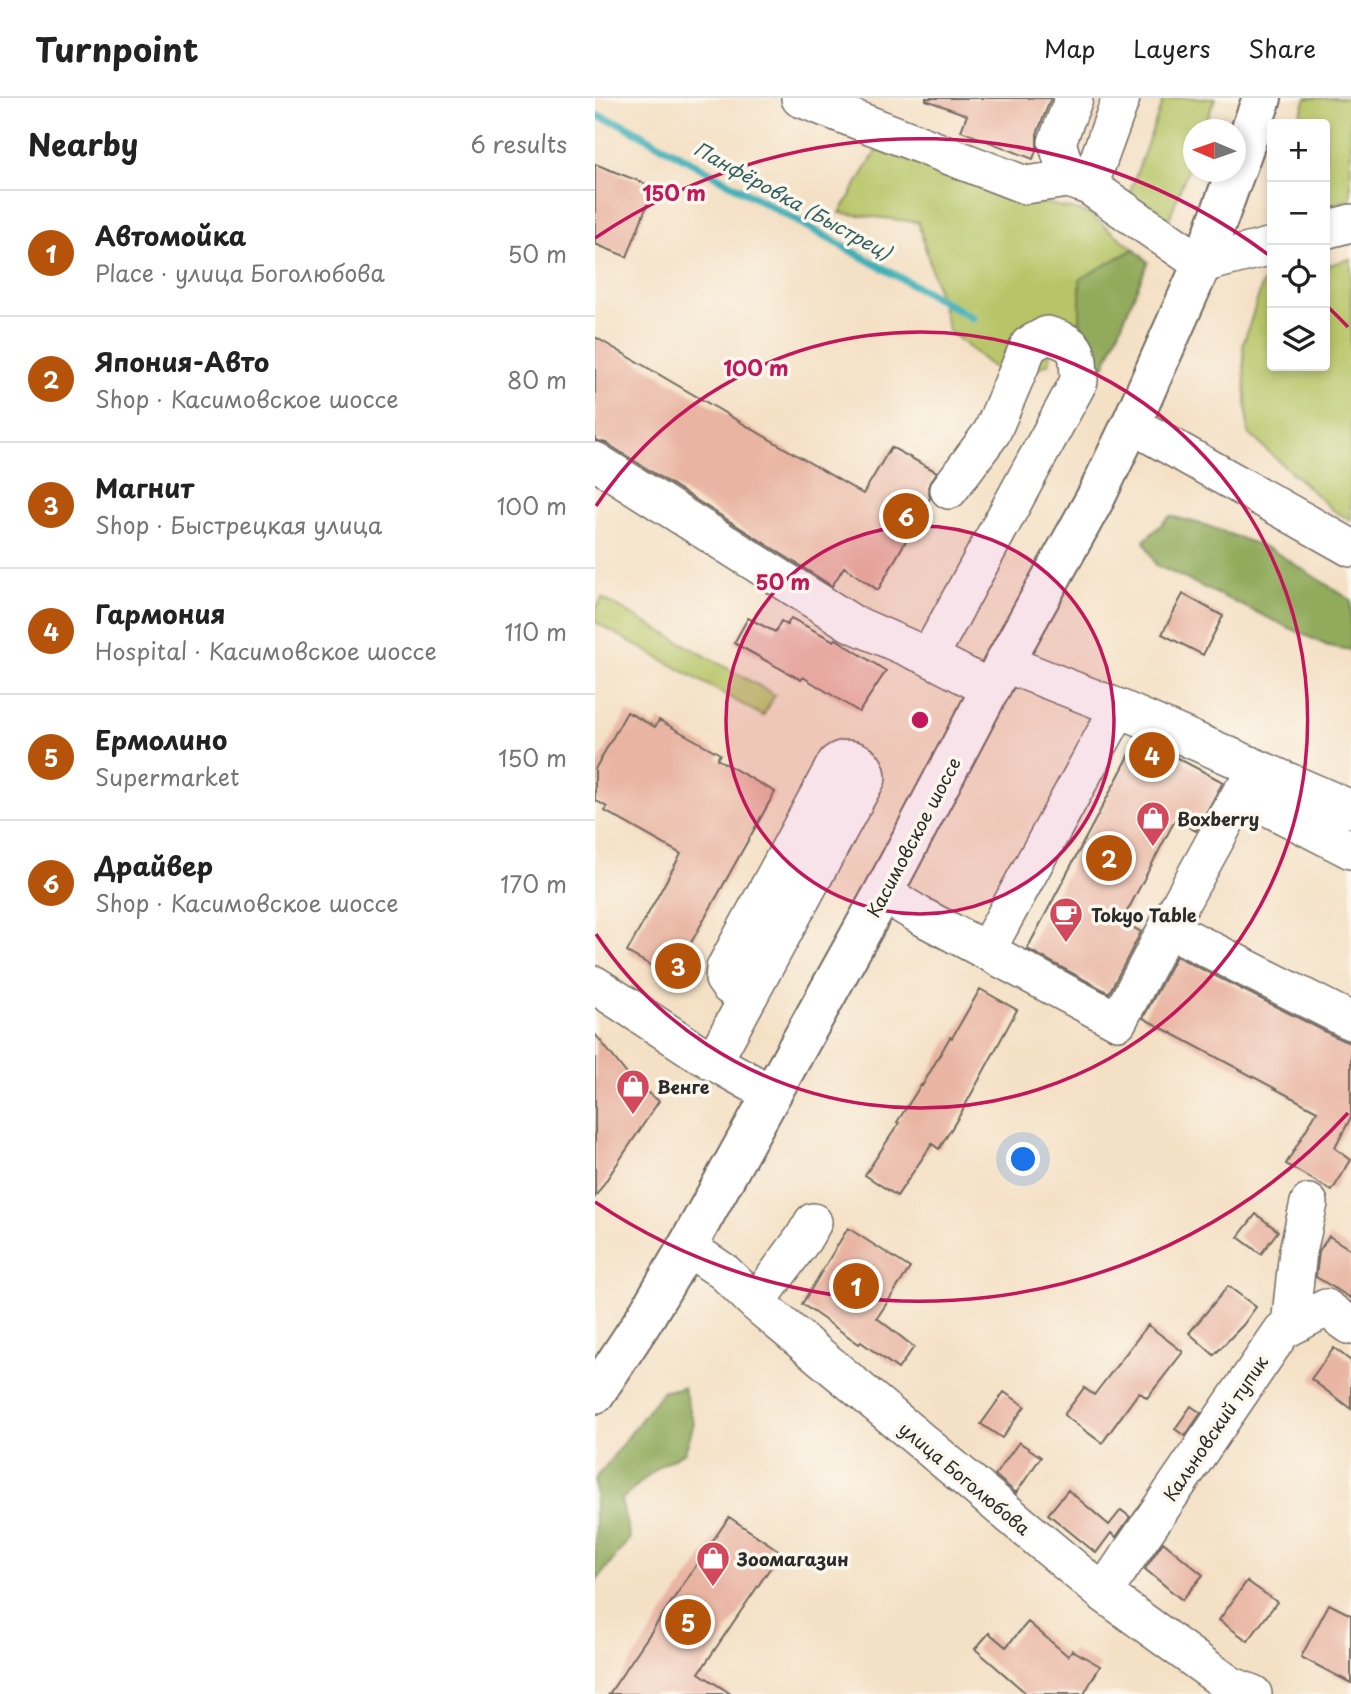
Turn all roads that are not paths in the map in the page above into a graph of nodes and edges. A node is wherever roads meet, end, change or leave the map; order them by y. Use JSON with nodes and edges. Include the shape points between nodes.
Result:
{"nodes":[{"id":1,"x":800,"y":98,"type":"edge"},
{"id":2,"x":1074,"y":98,"type":"edge"},
{"id":3,"x":1121,"y":98,"type":"edge"},
{"id":4,"x":1262,"y":98,"type":"edge"},
{"id":5,"x":1078,"y":182,"type":"junction"},
{"id":6,"x":1351,"y":223,"type":"edge"},
{"id":7,"x":1330,"y":229,"type":"edge"},
{"id":8,"x":1267,"y":247,"type":"edge"},
{"id":9,"x":1202,"y":264,"type":"junction"},
{"id":10,"x":1131,"y":424,"type":"junction"},
{"id":11,"x":595,"y":461,"type":"edge"},
{"id":12,"x":949,"y":490,"type":"dead end"},
{"id":13,"x":1351,"y":548,"type":"edge"},
{"id":14,"x":929,"y":657,"type":"junction"},
{"id":15,"x":998,"y":676,"type":"junction"},
{"id":16,"x":1119,"y":708,"type":"junction"},
{"id":17,"x":1351,"y":809,"type":"edge"},
{"id":18,"x":1351,"y":850,"type":"edge"},
{"id":19,"x":883,"y":893,"type":"junction"},
{"id":20,"x":1167,"y":928,"type":"junction"},
{"id":21,"x":986,"y":951,"type":"junction"},
{"id":22,"x":595,"y":985,"type":"edge"},
{"id":23,"x":748,"y":996,"type":"junction"},
{"id":24,"x":1351,"y":1021,"type":"edge"},
{"id":25,"x":713,"y":1062,"type":"junction"},
{"id":26,"x":771,"y":1094,"type":"junction"},
{"id":27,"x":1309,"y":1203,"type":"dead end"},
{"id":28,"x":813,"y":1222,"type":"dead end"},
{"id":29,"x":687,"y":1247,"type":"junction"},
{"id":30,"x":756,"y":1303,"type":"junction"},
{"id":31,"x":1290,"y":1326,"type":"junction"},
{"id":32,"x":1351,"y":1326,"type":"edge"},
{"id":33,"x":595,"y":1394,"type":"edge"},
{"id":34,"x":1103,"y":1593,"type":"junction"},
{"id":35,"x":1253,"y":1694,"type":"edge"}],
"edges":[{"from":1,"to":5,"type":"street","via":[[1025,185]]},
{"from":2,"to":5,"type":"street","via":[[1057,142]]},
{"from":3,"to":5,"type":"street"},
{"from":4,"to":9,"type":"main road","name":"Касимовское шоссе"},
{"from":5,"to":9,"type":"street"},
{"from":6,"to":7,"type":"street"},
{"from":8,"to":9,"type":"street"},
{"from":9,"to":10,"type":"main road","name":"Касимовское шоссе"},
{"from":10,"to":13,"type":"street"},
{"from":10,"to":15,"type":"main road","name":"Касимовское шоссе"},
{"from":11,"to":14,"type":"street","via":[[851,623]]},
{"from":12,"to":14,"type":"street","via":[[992,432],[1029,345],[1047,335],[1068,341],[1078,354],[1079,381]]},
{"from":14,"to":15,"type":"street"},
{"from":15,"to":16,"type":"street","via":[[1040,676]]},
{"from":15,"to":19,"type":"main road","name":"Касимовское шоссе"},
{"from":16,"to":17,"type":"street"},
{"from":16,"to":21,"type":"street"},
{"from":18,"to":20,"type":"street","via":[[1241,793]]},
{"from":19,"to":21,"type":"street"},
{"from":19,"to":26,"type":"main road","name":"Касимовское шоссе"},
{"from":20,"to":21,"type":"street","via":[[1118,1021]]},
{"from":20,"to":24,"type":"street"},
{"from":22,"to":25,"type":"street"},
{"from":23,"to":23,"type":"street","via":[[867,778],[867,771],[851,758],[836,763],[725,968],[729,986]]},
{"from":23,"to":25,"type":"street"},
{"from":25,"to":26,"type":"street"},
{"from":26,"to":29,"type":"main road","name":"Касимовское шоссе"},
{"from":27,"to":31,"type":"street","via":[[1298,1251]]},
{"from":28,"to":30,"type":"street"},
{"from":29,"to":30,"type":"street","name":"улица Боголюбова","via":[[724,1272]]},
{"from":29,"to":33,"type":"main road","name":"Касимовское шоссе"},
{"from":30,"to":34,"type":"street","name":"улица Боголюбова"},
{"from":31,"to":32,"type":"street","name":"Кальновский тупик","via":[[1326,1308]]},
{"from":31,"to":34,"type":"street","name":"Кальновский тупик","via":[[1282,1331]]},
{"from":34,"to":35,"type":"street","name":"улица Боголюбова","via":[[1230,1685]]}]}
